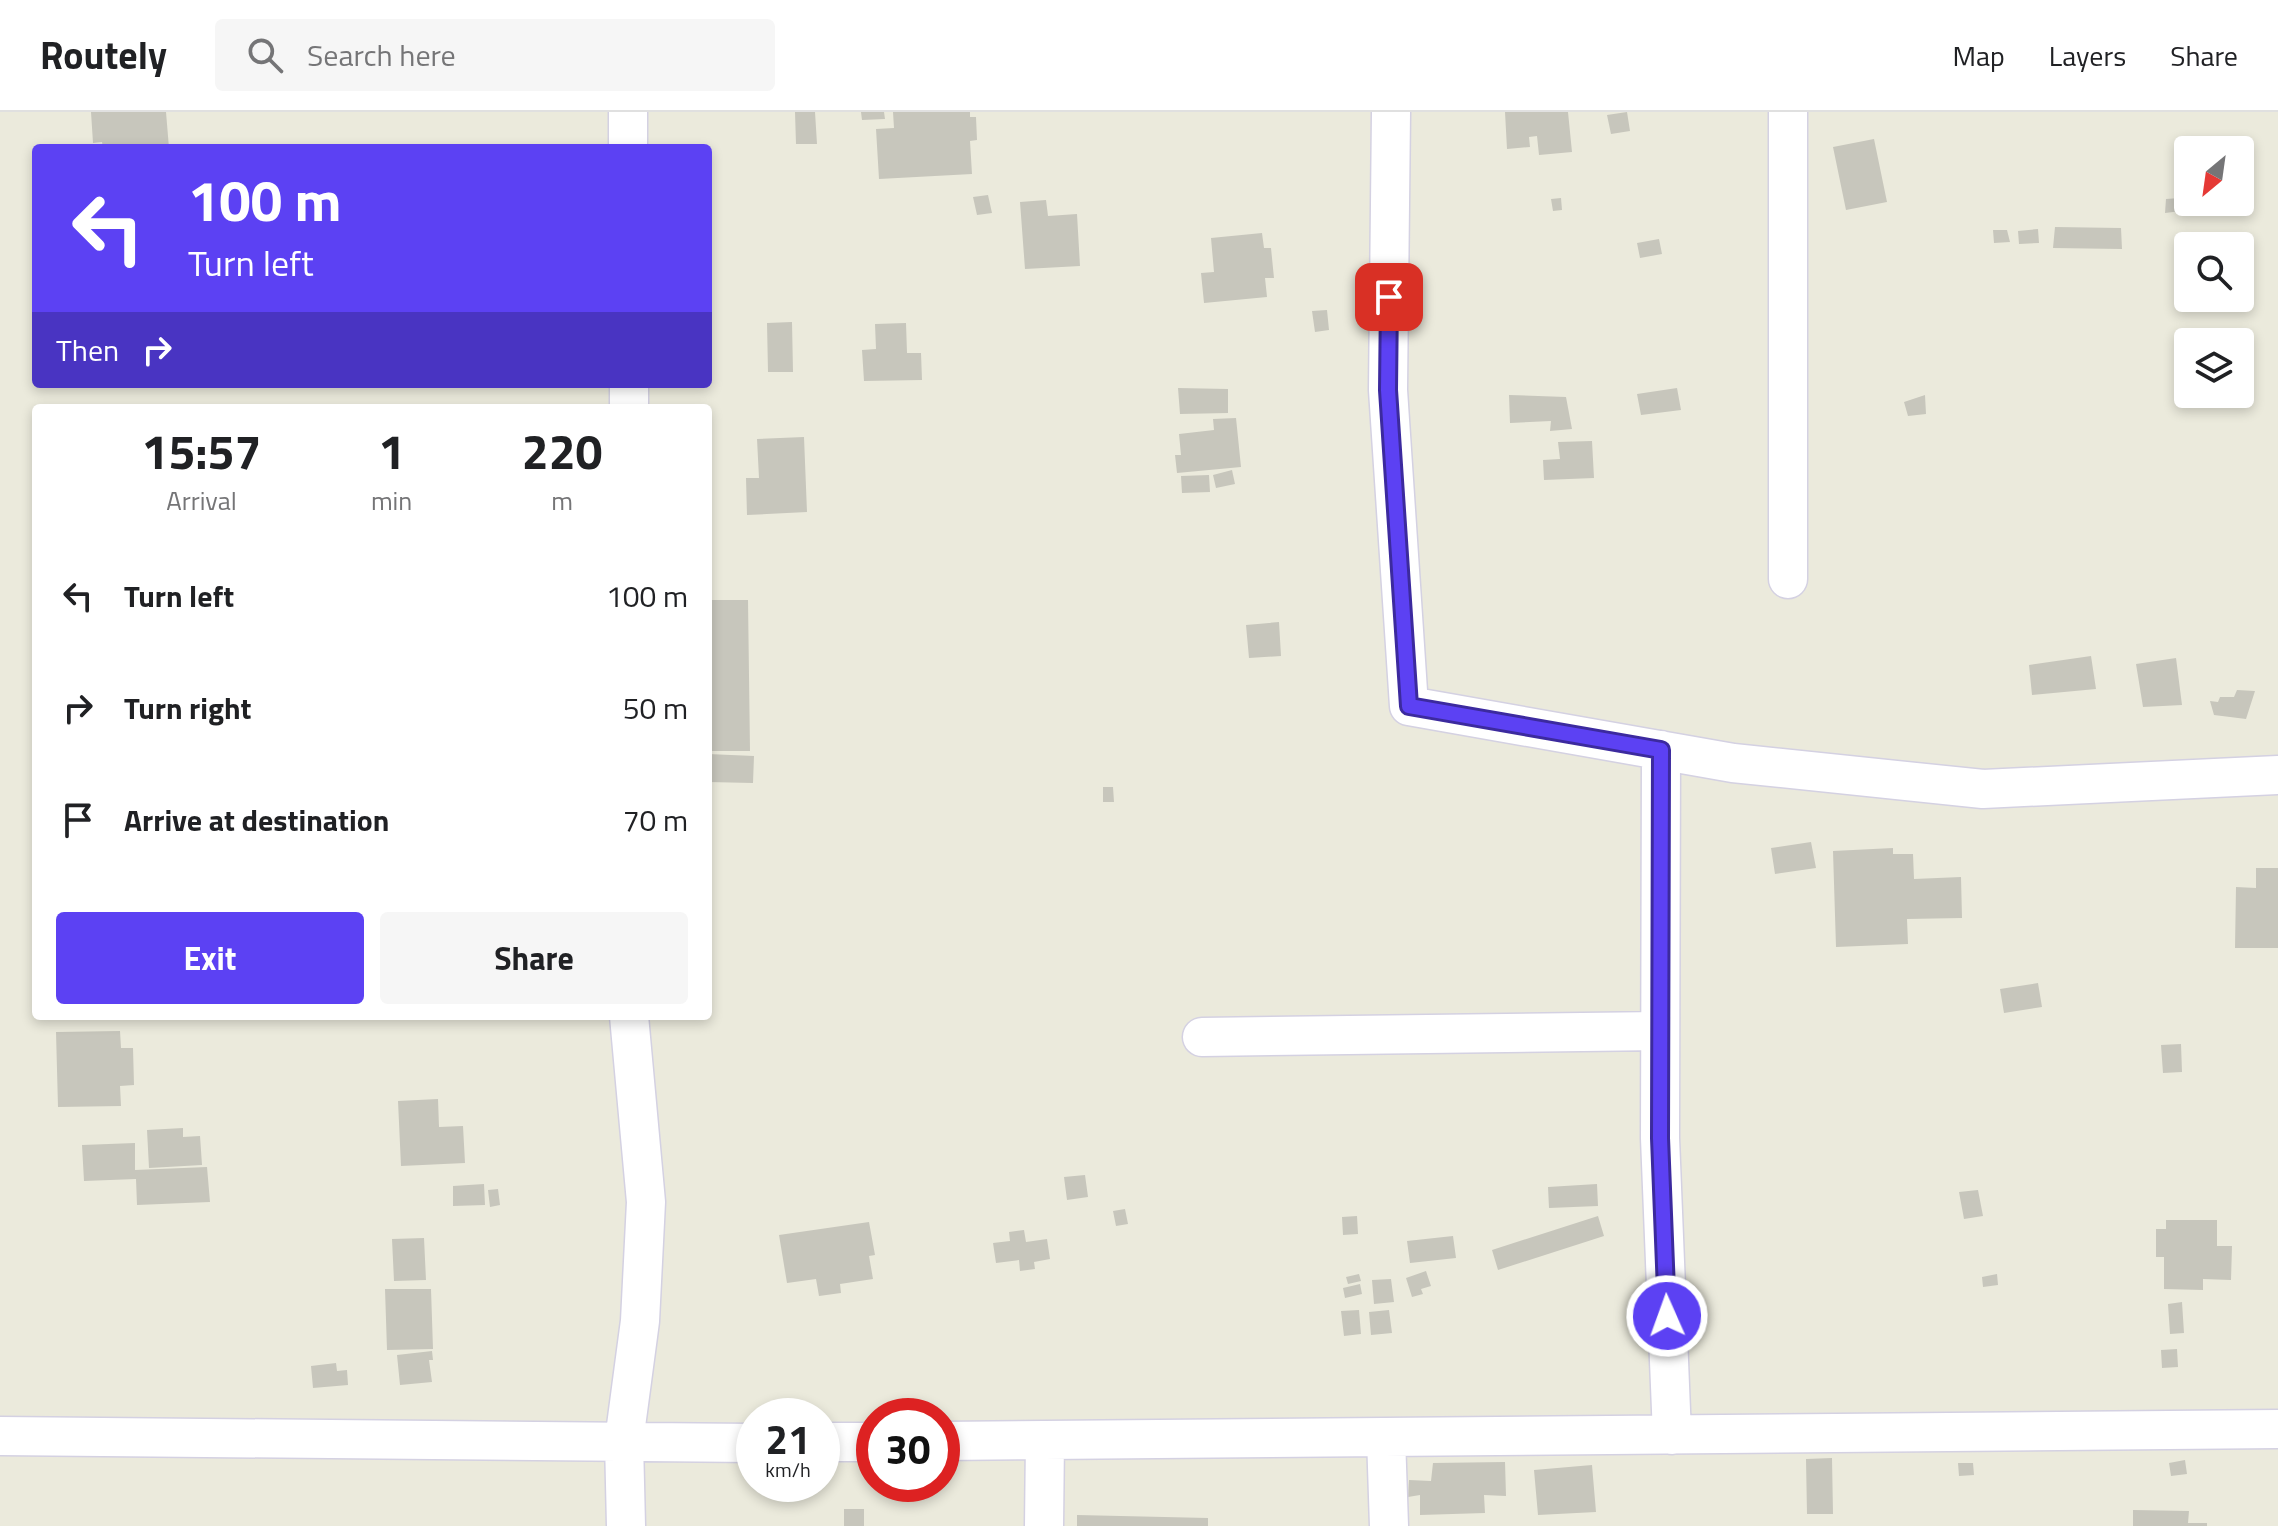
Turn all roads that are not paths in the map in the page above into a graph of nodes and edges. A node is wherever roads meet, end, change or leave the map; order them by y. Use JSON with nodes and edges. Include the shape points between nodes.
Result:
{"nodes":[{"id":1,"x":628,"y":112,"type":"edge"},
{"id":2,"x":1391,"y":112,"type":"edge"},
{"id":3,"x":1788,"y":112,"type":"edge"},
{"id":4,"x":628,"y":144,"type":"edge"},
{"id":5,"x":1788,"y":579,"type":"dead end"},
{"id":6,"x":1661,"y":750,"type":"junction"},
{"id":7,"x":2278,"y":775,"type":"edge"},
{"id":8,"x":629,"y":1020,"type":"edge"},
{"id":9,"x":1660,"y":1031,"type":"junction"},
{"id":10,"x":1202,"y":1037,"type":"dead end"},
{"id":11,"x":2278,"y":1429,"type":"edge"},
{"id":12,"x":1672,"y":1435,"type":"junction"},
{"id":13,"x":0,"y":1436,"type":"edge"},
{"id":14,"x":1386,"y":1437,"type":"junction"},
{"id":15,"x":1045,"y":1440,"type":"junction"},
{"id":16,"x":624,"y":1441,"type":"junction"},
{"id":17,"x":960,"y":1441,"type":"edge"},
{"id":18,"x":736,"y":1443,"type":"edge"},
{"id":19,"x":626,"y":1526,"type":"edge"},
{"id":20,"x":1044,"y":1526,"type":"edge"},
{"id":21,"x":1389,"y":1526,"type":"edge"}],
"edges":[{"from":1,"to":4,"type":"street"},
{"from":2,"to":6,"type":"street","via":[[1388,390],[1409,706]]},
{"from":3,"to":5,"type":"street"},
{"from":6,"to":7,"type":"street","via":[[1733,763],[1983,789]]},
{"from":6,"to":9,"type":"street"},
{"from":8,"to":16,"type":"street","via":[[646,1202],[640,1321]]},
{"from":9,"to":10,"type":"street"},
{"from":9,"to":12,"type":"street"},
{"from":11,"to":12,"type":"street"},
{"from":12,"to":14,"type":"street"},
{"from":13,"to":16,"type":"street"},
{"from":14,"to":15,"type":"street"},
{"from":14,"to":21,"type":"street"},
{"from":15,"to":17,"type":"street"},
{"from":15,"to":20,"type":"street"},
{"from":16,"to":18,"type":"street"},
{"from":16,"to":19,"type":"street"}]}
